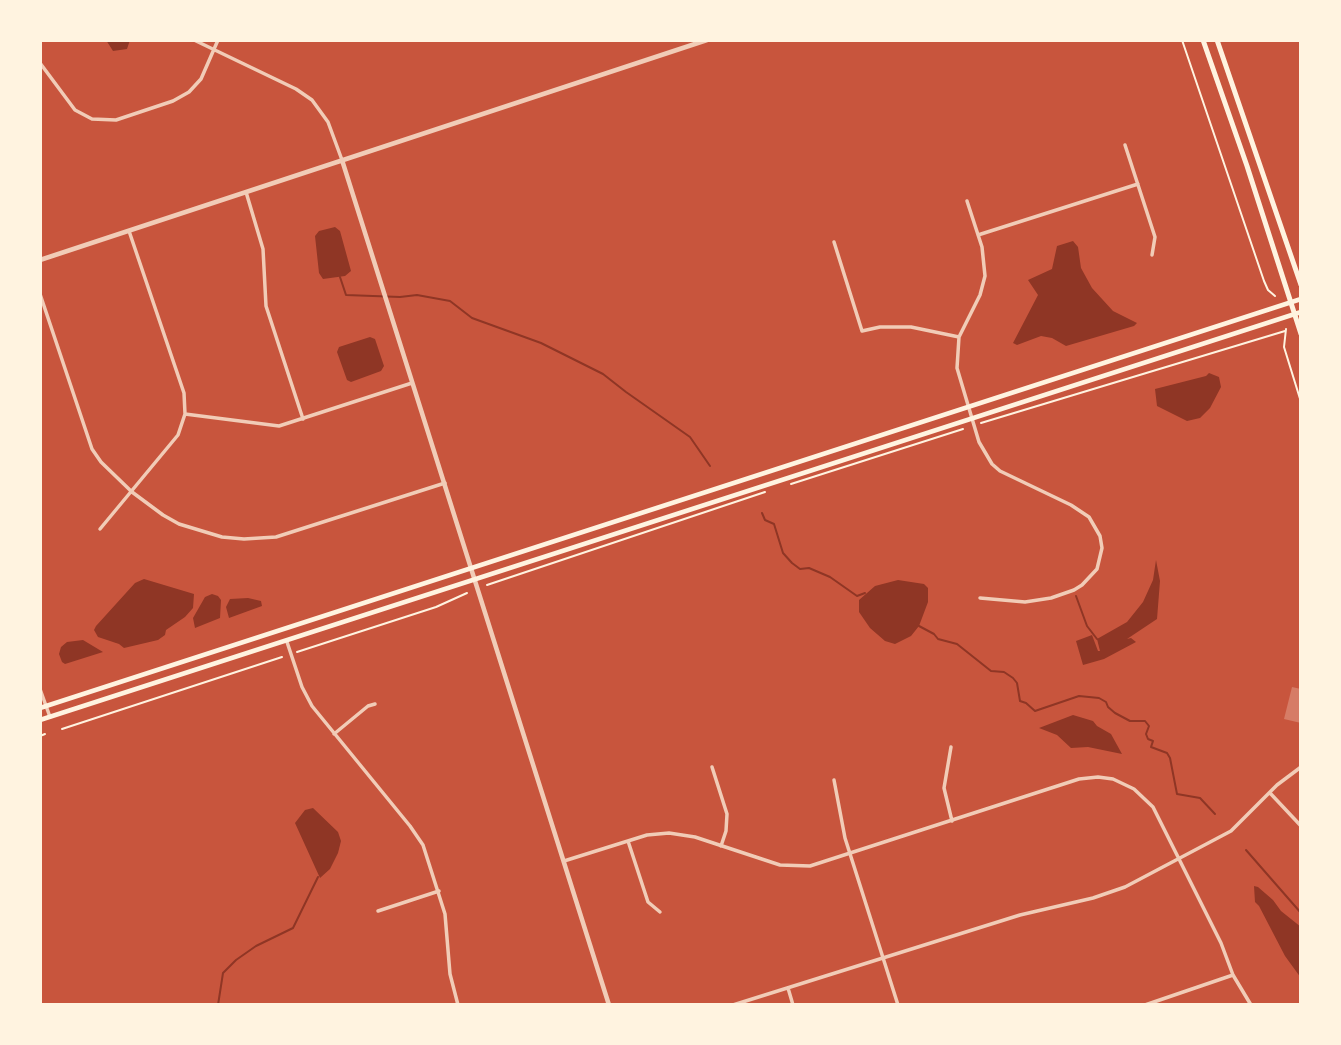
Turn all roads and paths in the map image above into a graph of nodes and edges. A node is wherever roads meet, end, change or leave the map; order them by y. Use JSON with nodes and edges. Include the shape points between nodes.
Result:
{"nodes":[{"id":1,"x":194,"y":40,"type":"edge"},
{"id":2,"x":218,"y":40,"type":"edge"},
{"id":3,"x":708,"y":40,"type":"edge"},
{"id":4,"x":1182,"y":40,"type":"edge"},
{"id":5,"x":1203,"y":40,"type":"edge"},
{"id":6,"x":1217,"y":40,"type":"edge"},
{"id":7,"x":214,"y":50,"type":"junction"},
{"id":8,"x":40,"y":64,"type":"edge"},
{"id":9,"x":1125,"y":145,"type":"dead end"},
{"id":10,"x":342,"y":160,"type":"junction"},
{"id":11,"x":1138,"y":184,"type":"junction"},
{"id":12,"x":246,"y":192,"type":"junction"},
{"id":13,"x":967,"y":201,"type":"dead end"},
{"id":14,"x":130,"y":231,"type":"junction"},
{"id":15,"x":978,"y":235,"type":"junction"},
{"id":16,"x":834,"y":242,"type":"dead end"},
{"id":17,"x":1152,"y":255,"type":"dead end"},
{"id":18,"x":40,"y":260,"type":"edge"},
{"id":19,"x":1301,"y":285,"type":"edge"},
{"id":20,"x":40,"y":293,"type":"edge"},
{"id":21,"x":1275,"y":296,"type":"dead end"},
{"id":22,"x":1301,"y":299,"type":"edge"},
{"id":23,"x":1291,"y":302,"type":"junction"},
{"id":24,"x":1298,"y":313,"type":"edge"},
{"id":25,"x":1301,"y":334,"type":"edge"},
{"id":26,"x":958,"y":337,"type":"junction"},
{"id":27,"x":412,"y":383,"type":"junction"},
{"id":28,"x":1301,"y":402,"type":"edge"},
{"id":29,"x":967,"y":406,"type":"junction"},
{"id":30,"x":185,"y":414,"type":"junction"},
{"id":31,"x":971,"y":418,"type":"junction"},
{"id":32,"x":303,"y":419,"type":"junction"},
{"id":33,"x":981,"y":423,"type":"dead end"},
{"id":34,"x":963,"y":429,"type":"dead end"},
{"id":35,"x":445,"y":483,"type":"junction"},
{"id":36,"x":781,"y":487,"type":"dead end"},
{"id":37,"x":768,"y":491,"type":"dead end"},
{"id":38,"x":132,"y":492,"type":"junction"},
{"id":39,"x":100,"y":529,"type":"dead end"},
{"id":40,"x":472,"y":567,"type":"junction"},
{"id":41,"x":476,"y":580,"type":"junction"},
{"id":42,"x":487,"y":585,"type":"dead end"},
{"id":43,"x":467,"y":593,"type":"dead end"},
{"id":44,"x":980,"y":598,"type":"dead end"},
{"id":45,"x":287,"y":642,"type":"junction"},
{"id":46,"x":296,"y":652,"type":"dead end"},
{"id":47,"x":282,"y":657,"type":"dead end"},
{"id":48,"x":40,"y":690,"type":"edge"},
{"id":49,"x":375,"y":704,"type":"dead end"},
{"id":50,"x":43,"y":707,"type":"edge"},
{"id":51,"x":50,"y":717,"type":"junction"},
{"id":52,"x":40,"y":720,"type":"edge"},
{"id":53,"x":62,"y":729,"type":"dead end"},
{"id":54,"x":45,"y":734,"type":"dead end"},
{"id":55,"x":334,"y":734,"type":"junction"},
{"id":56,"x":40,"y":736,"type":"edge"},
{"id":57,"x":951,"y":747,"type":"dead end"},
{"id":58,"x":712,"y":767,"type":"dead end"},
{"id":59,"x":1301,"y":767,"type":"edge"},
{"id":60,"x":834,"y":780,"type":"dead end"},
{"id":61,"x":1270,"y":793,"type":"junction"},
{"id":62,"x":952,"y":821,"type":"junction"},
{"id":63,"x":1301,"y":826,"type":"edge"},
{"id":64,"x":628,"y":841,"type":"junction"},
{"id":65,"x":722,"y":845,"type":"junction"},
{"id":66,"x":850,"y":854,"type":"junction"},
{"id":67,"x":1178,"y":860,"type":"junction"},
{"id":68,"x":564,"y":862,"type":"junction"},
{"id":69,"x":439,"y":891,"type":"junction"},
{"id":70,"x":378,"y":911,"type":"dead end"},
{"id":71,"x":660,"y":912,"type":"dead end"},
{"id":72,"x":883,"y":959,"type":"junction"},
{"id":73,"x":1233,"y":975,"type":"junction"},
{"id":74,"x":788,"y":988,"type":"junction"},
{"id":75,"x":458,"y":1005,"type":"edge"},
{"id":76,"x":609,"y":1005,"type":"edge"},
{"id":77,"x":733,"y":1005,"type":"edge"},
{"id":78,"x":793,"y":1005,"type":"edge"},
{"id":79,"x":898,"y":1005,"type":"edge"},
{"id":80,"x":1145,"y":1005,"type":"edge"},
{"id":81,"x":1251,"y":1005,"type":"edge"}],
"edges":[{"from":1,"to":7,"type":"street"},
{"from":2,"to":7,"type":"street"},
{"from":3,"to":10,"type":"street"},
{"from":4,"to":21,"type":"path","via":[[1264,281]]},
{"from":5,"to":23,"type":"main road"},
{"from":6,"to":19,"type":"main road"},
{"from":7,"to":8,"type":"street","via":[[201,79],[185,95],[110,121],[75,110]]},
{"from":7,"to":10,"type":"street","via":[[312,100],[328,122]]},
{"from":9,"to":11,"type":"street"},
{"from":10,"to":12,"type":"street"},
{"from":10,"to":27,"type":"street"},
{"from":11,"to":15,"type":"street"},
{"from":11,"to":17,"type":"street","via":[[1155,237]]},
{"from":12,"to":14,"type":"street"},
{"from":12,"to":32,"type":"street","via":[[263,249],[266,306]]},
{"from":13,"to":15,"type":"street"},
{"from":14,"to":18,"type":"street"},
{"from":14,"to":30,"type":"street","via":[[184,393]]},
{"from":15,"to":26,"type":"street","via":[[985,267],[983,286]]},
{"from":16,"to":26,"type":"street","via":[[862,331],[911,327]]},
{"from":20,"to":38,"type":"street","via":[[92,449]]},
{"from":22,"to":23,"type":"main road"},
{"from":23,"to":24,"type":"main road"},
{"from":23,"to":29,"type":"main road"},
{"from":24,"to":25,"type":"main road"},
{"from":24,"to":31,"type":"main road"},
{"from":26,"to":29,"type":"street","via":[[957,368]]},
{"from":27,"to":32,"type":"street"},
{"from":27,"to":35,"type":"street"},
{"from":28,"to":33,"type":"path","via":[[1284,347],[1285,330]]},
{"from":29,"to":31,"type":"street"},
{"from":29,"to":40,"type":"main road"},
{"from":30,"to":32,"type":"street","via":[[275,426]]},
{"from":30,"to":38,"type":"street","via":[[178,435]]},
{"from":31,"to":41,"type":"main road"},
{"from":31,"to":44,"type":"street","via":[[992,464],[1089,517],[1102,548],[1095,572],[1074,590],[1025,603]]},
{"from":34,"to":36,"type":"path"},
{"from":35,"to":38,"type":"street","via":[[290,534],[261,539],[222,537],[192,529]]},
{"from":35,"to":40,"type":"street"},
{"from":37,"to":42,"type":"path"},
{"from":38,"to":39,"type":"street"},
{"from":40,"to":41,"type":"street"},
{"from":40,"to":50,"type":"main road"},
{"from":41,"to":45,"type":"main road"},
{"from":41,"to":68,"type":"street"},
{"from":43,"to":46,"type":"path"},
{"from":45,"to":51,"type":"main road"},
{"from":45,"to":55,"type":"street","via":[[309,701]]},
{"from":47,"to":53,"type":"path"},
{"from":48,"to":50,"type":"street"},
{"from":49,"to":55,"type":"street"},
{"from":50,"to":51,"type":"street"},
{"from":51,"to":52,"type":"main road"},
{"from":54,"to":56,"type":"path"},
{"from":55,"to":69,"type":"street","via":[[418,836]]},
{"from":57,"to":62,"type":"street","via":[[944,788]]},
{"from":58,"to":65,"type":"street","via":[[727,814]]},
{"from":59,"to":61,"type":"street"},
{"from":60,"to":66,"type":"street"},
{"from":61,"to":63,"type":"street"},
{"from":61,"to":67,"type":"street","via":[[1231,831]]},
{"from":62,"to":66,"type":"street"},
{"from":62,"to":67,"type":"street","via":[[1075,781],[1106,778],[1148,800]]},
{"from":64,"to":65,"type":"street","via":[[669,833]]},
{"from":64,"to":68,"type":"street"},
{"from":64,"to":71,"type":"street","via":[[648,902]]},
{"from":65,"to":66,"type":"street","via":[[795,867]]},
{"from":66,"to":72,"type":"street"},
{"from":67,"to":72,"type":"street","via":[[1102,895]]},
{"from":67,"to":73,"type":"street"},
{"from":68,"to":76,"type":"street"},
{"from":69,"to":70,"type":"street"},
{"from":69,"to":75,"type":"street"},
{"from":72,"to":74,"type":"street"},
{"from":72,"to":79,"type":"street"},
{"from":73,"to":80,"type":"street"},
{"from":73,"to":81,"type":"street"},
{"from":74,"to":77,"type":"street"},
{"from":74,"to":78,"type":"street"}]}
